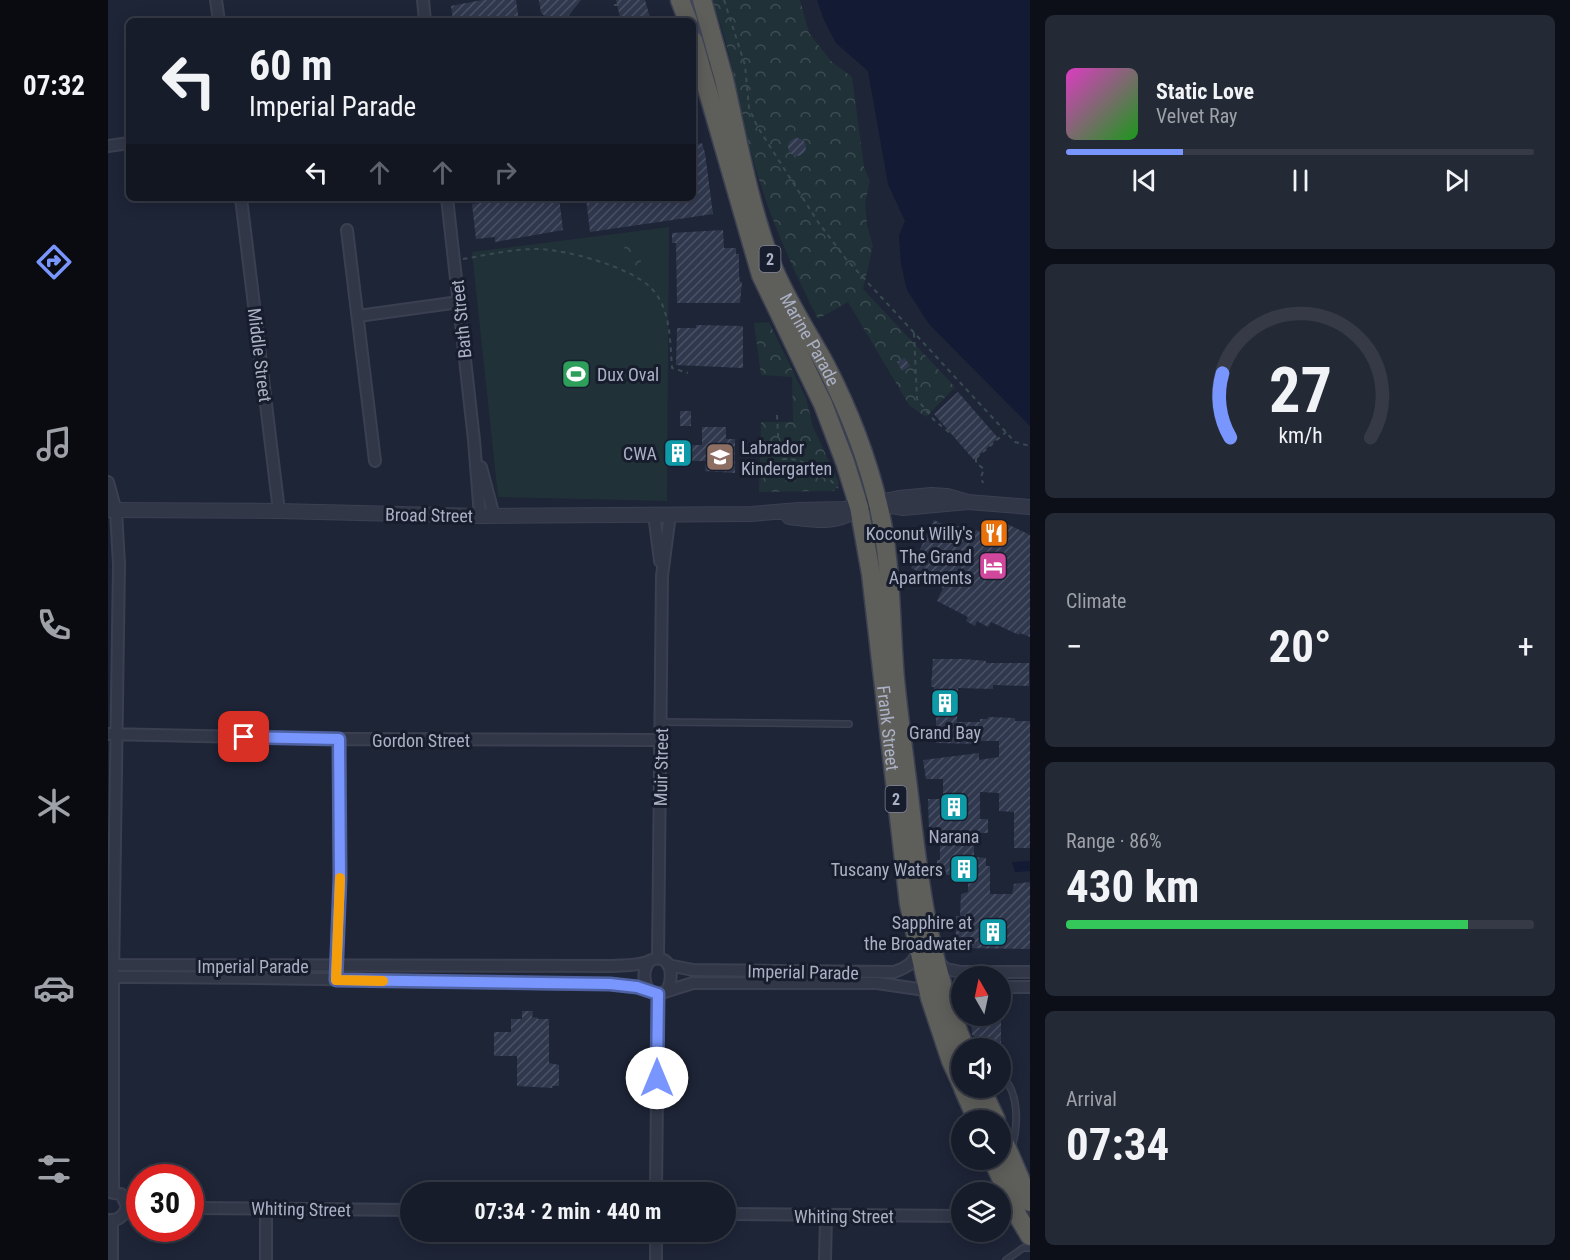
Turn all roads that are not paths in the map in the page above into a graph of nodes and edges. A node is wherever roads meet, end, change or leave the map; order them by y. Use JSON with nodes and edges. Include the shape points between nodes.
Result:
{"nodes":[{"id":1,"x":216,"y":0,"type":"edge"},
{"id":2,"x":423,"y":0,"type":"edge"},
{"id":3,"x":680,"y":0,"type":"edge"},
{"id":4,"x":689,"y":0,"type":"edge"},
{"id":5,"x":702,"y":0,"type":"edge"},
{"id":6,"x":219,"y":18,"type":"edge"},
{"id":7,"x":425,"y":18,"type":"edge"},
{"id":8,"x":686,"y":18,"type":"edge"},
{"id":9,"x":694,"y":18,"type":"edge"},
{"id":10,"x":696,"y":25,"type":"edge"},
{"id":11,"x":697,"y":72,"type":"edge"},
{"id":12,"x":715,"y":116,"type":"junction"},
{"id":13,"x":126,"y":143,"type":"edge"},
{"id":14,"x":108,"y":146,"type":"edge"},
{"id":15,"x":241,"y":201,"type":"edge"},
{"id":16,"x":447,"y":201,"type":"edge"},
{"id":17,"x":347,"y":230,"type":"dead end"},
{"id":18,"x":459,"y":302,"type":"junction"},
{"id":19,"x":358,"y":315,"type":"junction"},
{"id":20,"x":375,"y":461,"type":"dead end"},
{"id":21,"x":108,"y":482,"type":"edge"},
{"id":22,"x":878,"y":504,"type":"junction"},
{"id":23,"x":859,"y":507,"type":"junction"},
{"id":24,"x":1030,"y":507,"type":"edge"},
{"id":25,"x":112,"y":511,"type":"edge"},
{"id":26,"x":279,"y":511,"type":"junction"},
{"id":27,"x":654,"y":514,"type":"junction"},
{"id":28,"x":670,"y":514,"type":"junction"},
{"id":29,"x":487,"y":516,"type":"junction"},
{"id":30,"x":662,"y":576,"type":"junction"},
{"id":31,"x":662,"y":722,"type":"junction"},
{"id":32,"x":849,"y":724,"type":"dead end"},
{"id":33,"x":113,"y":734,"type":"edge"},
{"id":34,"x":339,"y":739,"type":"junction"},
{"id":35,"x":662,"y":740,"type":"junction"},
{"id":36,"x":916,"y":940,"type":"junction"},
{"id":37,"x":932,"y":954,"type":"junction"},
{"id":38,"x":653,"y":960,"type":"junction"},
{"id":39,"x":111,"y":965,"type":"edge"},
{"id":40,"x":337,"y":965,"type":"junction"},
{"id":41,"x":433,"y":965,"type":"junction"},
{"id":42,"x":668,"y":965,"type":"junction"},
{"id":43,"x":1030,"y":972,"type":"edge"},
{"id":44,"x":111,"y":977,"type":"edge"},
{"id":45,"x":777,"y":977,"type":"junction"},
{"id":46,"x":336,"y":980,"type":"junction"},
{"id":47,"x":433,"y":982,"type":"junction"},
{"id":48,"x":1011,"y":987,"type":"edge"},
{"id":49,"x":1030,"y":987,"type":"edge"},
{"id":50,"x":658,"y":991,"type":"junction"},
{"id":51,"x":930,"y":998,"type":"junction"},
{"id":52,"x":951,"y":1003,"type":"edge"},
{"id":53,"x":949,"y":1010,"type":"junction"},
{"id":54,"x":960,"y":1038,"type":"edge"},
{"id":55,"x":951,"y":1061,"type":"edge"},
{"id":56,"x":1011,"y":1089,"type":"edge"},
{"id":57,"x":1011,"y":1138,"type":"edge"},
{"id":58,"x":1005,"y":1170,"type":"edge"},
{"id":59,"x":1011,"y":1170,"type":"edge"},
{"id":60,"x":657,"y":1182,"type":"edge"},
{"id":61,"x":110,"y":1192,"type":"edge"},
{"id":62,"x":1030,"y":1202,"type":"edge"},
{"id":63,"x":126,"y":1203,"type":"edge"},
{"id":64,"x":126,"y":1208,"type":"edge"},
{"id":65,"x":204,"y":1208,"type":"edge"},
{"id":66,"x":266,"y":1209,"type":"junction"},
{"id":67,"x":400,"y":1210,"type":"edge"},
{"id":68,"x":736,"y":1214,"type":"edge"},
{"id":69,"x":826,"y":1216,"type":"junction"},
{"id":70,"x":951,"y":1216,"type":"edge"},
{"id":71,"x":1016,"y":1216,"type":"edge"},
{"id":72,"x":110,"y":1220,"type":"edge"},
{"id":73,"x":1030,"y":1236,"type":"edge"},
{"id":74,"x":656,"y":1242,"type":"edge"},
{"id":75,"x":1030,"y":1248,"type":"edge"},
{"id":76,"x":111,"y":1260,"type":"edge"},
{"id":77,"x":266,"y":1260,"type":"edge"},
{"id":78,"x":656,"y":1260,"type":"edge"},
{"id":79,"x":825,"y":1260,"type":"edge"},
{"id":80,"x":1006,"y":1260,"type":"edge"}],
"edges":[{"from":1,"to":6,"type":"street"},
{"from":2,"to":7,"type":"street"},
{"from":3,"to":8,"type":"highway"},
{"from":4,"to":9,"type":"main road"},
{"from":5,"to":22,"type":"highway","name":"Marine Parade","number":"2","via":[[765,244],[789,300],[838,392]]},
{"from":10,"to":12,"type":"main road","via":[[713,86]]},
{"from":11,"to":12,"type":"highway","name":"Marine Parade","number":"2"},
{"from":12,"to":23,"type":"highway","name":"Marine Parade","number":"2","via":[[761,275],[823,404]]},
{"from":13,"to":14,"type":"street"},
{"from":15,"to":26,"type":"street","name":"Middle Street"},
{"from":16,"to":18,"type":"street","name":"Bath Street"},
{"from":17,"to":19,"type":"street"},
{"from":18,"to":19,"type":"street"},
{"from":18,"to":29,"type":"street","name":"Bath Street","via":[[474,440]]},
{"from":19,"to":20,"type":"street"},
{"from":21,"to":25,"type":"street"},
{"from":22,"to":23,"type":"street","name":"Broad Street"},
{"from":22,"to":24,"type":"street","via":[[931,495]]},
{"from":22,"to":37,"type":"highway","name":"Frank Street","number":"2","via":[[889,571],[895,676],[918,869]]},
{"from":23,"to":28,"type":"street","name":"Broad Street","via":[[846,517],[833,519]]},
{"from":23,"to":36,"type":"highway","name":"Frank Street","number":"2","via":[[871,574],[904,867]]},
{"from":25,"to":26,"type":"street","name":"Broad Street"},
{"from":25,"to":33,"type":"street","via":[[119,564]]},
{"from":26,"to":29,"type":"street","name":"Broad Street"},
{"from":27,"to":28,"type":"street","name":"Broad Street"},
{"from":27,"to":29,"type":"street","name":"Broad Street"},
{"from":27,"to":30,"type":"street","name":"Muir Street"},
{"from":28,"to":30,"type":"street","name":"Muir Street"},
{"from":30,"to":31,"type":"street","name":"Muir Street"},
{"from":31,"to":32,"type":"lane"},
{"from":31,"to":35,"type":"street","name":"Muir Street"},
{"from":33,"to":34,"type":"street","name":"Gordon Street"},
{"from":33,"to":39,"type":"street"},
{"from":34,"to":35,"type":"street","name":"Gordon Street"},
{"from":34,"to":40,"type":"street"},
{"from":35,"to":38,"type":"street","name":"Muir Street"},
{"from":36,"to":45,"type":"street","name":"Imperial Parade","via":[[913,962],[894,972]]},
{"from":36,"to":51,"type":"highway","name":"Frank Street","number":"2"},
{"from":37,"to":43,"type":"street","via":[[949,970]]},
{"from":37,"to":53,"type":"highway","name":"Frank Street","number":"2"},
{"from":38,"to":41,"type":"street","name":"Imperial Parade","via":[[612,966]]},
{"from":38,"to":42,"type":"street"},
{"from":38,"to":50,"type":"street","via":[[645,967],[645,975]]},
{"from":39,"to":40,"type":"street","name":"Imperial Parade"},
{"from":39,"to":44,"type":"street"},
{"from":40,"to":41,"type":"street","name":"Imperial Parade"},
{"from":40,"to":46,"type":"street"},
{"from":41,"to":47,"type":"street"},
{"from":42,"to":45,"type":"street","name":"Imperial Parade"},
{"from":42,"to":50,"type":"street","via":[[670,982]]},
{"from":44,"to":46,"type":"street","name":"Imperial Parade"},
{"from":44,"to":61,"type":"street"},
{"from":45,"to":50,"type":"street","name":"Imperial Parade","via":[[693,982]]},
{"from":45,"to":51,"type":"street","name":"Imperial Parade","via":[[877,983],[925,990]]},
{"from":46,"to":47,"type":"street","name":"Imperial Parade"},
{"from":47,"to":50,"type":"street","name":"Imperial Parade","via":[[610,984]]},
{"from":48,"to":49,"type":"street"},
{"from":50,"to":60,"type":"street"},
{"from":51,"to":55,"type":"highway","name":"Frank Street","number":"2"},
{"from":52,"to":53,"type":"street"},
{"from":53,"to":54,"type":"highway","name":"Frank Street","number":"2"},
{"from":56,"to":57,"type":"lane","via":[[1016,1118]]},
{"from":58,"to":71,"type":"highway"},
{"from":59,"to":62,"type":"highway"},
{"from":61,"to":63,"type":"street","via":[[124,1198]]},
{"from":64,"to":72,"type":"street","via":[[122,1216]]},
{"from":65,"to":66,"type":"street","name":"Whiting Street"},
{"from":66,"to":67,"type":"street","name":"Whiting Street"},
{"from":66,"to":77,"type":"street"},
{"from":68,"to":69,"type":"street","name":"Whiting Street"},
{"from":69,"to":70,"type":"street","name":"Whiting Street"},
{"from":69,"to":79,"type":"street"},
{"from":71,"to":73,"type":"highway"},
{"from":72,"to":76,"type":"street"},
{"from":74,"to":78,"type":"street"},
{"from":75,"to":80,"type":"lane","via":[[1023,1248]]}]}
